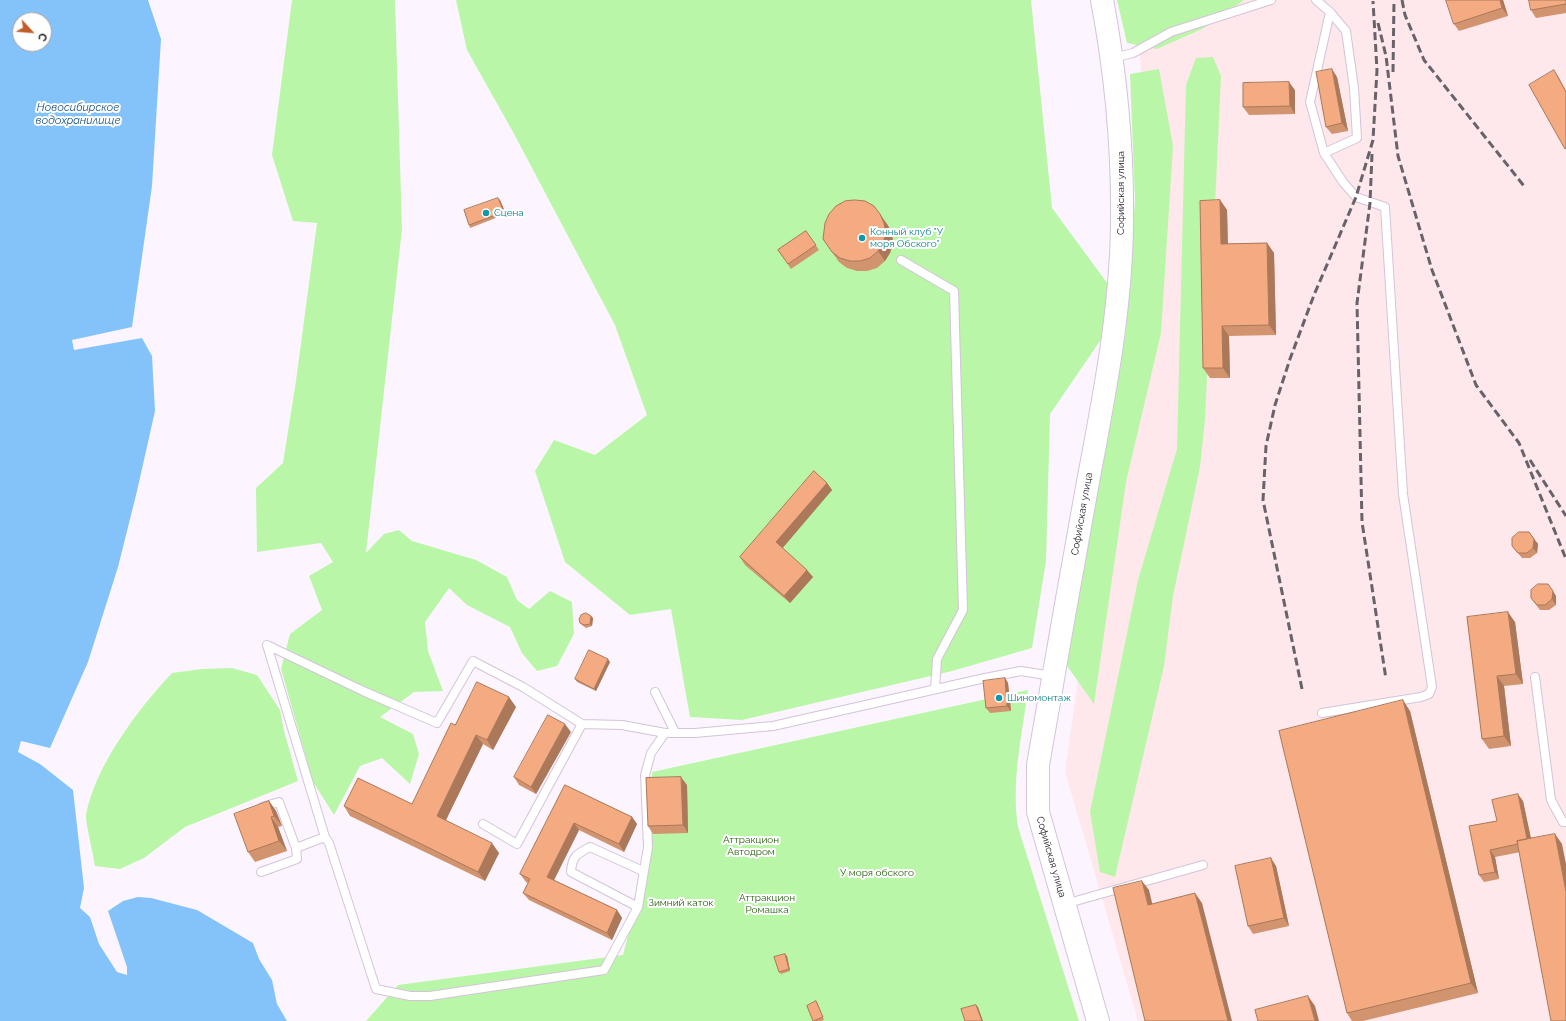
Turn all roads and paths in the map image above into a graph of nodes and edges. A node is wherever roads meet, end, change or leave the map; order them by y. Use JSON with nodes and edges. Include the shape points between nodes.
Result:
{"nodes":[{"id":1,"x":1102,"y":0,"type":"edge"},
{"id":2,"x":1271,"y":0,"type":"edge"},
{"id":3,"x":1316,"y":0,"type":"edge"},
{"id":4,"x":1330,"y":12,"type":"junction"},
{"id":5,"x":1112,"y":59,"type":"junction"},
{"id":6,"x":1324,"y":153,"type":"junction"},
{"id":7,"x":901,"y":260,"type":"dead end"},
{"id":8,"x":1053,"y":677,"type":"junction"},
{"id":9,"x":1535,"y":677,"type":"dead end"},
{"id":10,"x":934,"y":689,"type":"junction"},
{"id":11,"x":655,"y":692,"type":"dead end"},
{"id":12,"x":1322,"y":713,"type":"dead end"},
{"id":13,"x":582,"y":724,"type":"junction"},
{"id":14,"x":675,"y":732,"type":"junction"},
{"id":15,"x":665,"y":733,"type":"junction"},
{"id":16,"x":252,"y":810,"type":"edge"},
{"id":17,"x":1566,"y":822,"type":"edge"},
{"id":18,"x":483,"y":824,"type":"dead end"},
{"id":19,"x":325,"y":837,"type":"junction"},
{"id":20,"x":296,"y":848,"type":"junction"},
{"id":21,"x":1203,"y":864,"type":"dead end"},
{"id":22,"x":643,"y":871,"type":"junction"},
{"id":23,"x":261,"y":872,"type":"dead end"},
{"id":24,"x":1064,"y":904,"type":"junction"},
{"id":25,"x":638,"y":907,"type":"junction"},
{"id":26,"x":1098,"y":1021,"type":"edge"}],
"edges":[{"from":1,"to":5,"type":"main road","name":"Софийская улица"},
{"from":2,"to":5,"type":"lane","via":[[1171,32],[1134,54]]},
{"from":3,"to":4,"type":"lane"},
{"from":4,"to":6,"type":"lane","via":[[1310,102]]},
{"from":4,"to":6,"type":"lane","via":[[1346,31],[1354,88],[1357,138]]},
{"from":5,"to":8,"type":"main road","name":"Софийская улица","via":[[1122,147],[1122,226],[1117,300],[1107,379]]},
{"from":6,"to":12,"type":"lane","via":[[1356,197],[1385,207],[1403,494],[1432,687],[1429,694],[1421,697]]},
{"from":7,"to":10,"type":"lane","via":[[954,291],[963,610],[936,659]]},
{"from":8,"to":10,"type":"lane","via":[[1021,671]]},
{"from":8,"to":24,"type":"main road","name":"Софийская улица","via":[[1038,765],[1038,812]]},
{"from":9,"to":17,"type":"lane","via":[[1551,800],[1563,822]]},
{"from":10,"to":14,"type":"lane","via":[[773,726],[695,733]]},
{"from":11,"to":14,"type":"lane"},
{"from":13,"to":15,"type":"lane","via":[[622,725]]},
{"from":13,"to":18,"type":"lane","via":[[517,844]]},
{"from":13,"to":19,"type":"lane","via":[[524,687],[473,662],[437,722],[363,691],[267,645]]},
{"from":14,"to":15,"type":"lane"},
{"from":15,"to":22,"type":"lane","via":[[651,753],[645,775],[648,847]]},
{"from":16,"to":20,"type":"lane","via":[[280,802]]},
{"from":19,"to":20,"type":"lane"},
{"from":19,"to":25,"type":"lane","via":[[376,989],[410,996],[430,996],[604,970]]},
{"from":20,"to":23,"type":"lane","via":[[297,859]]},
{"from":21,"to":24,"type":"lane"},
{"from":22,"to":25,"type":"lane"},
{"from":22,"to":25,"type":"lane","via":[[590,846],[577,854],[572,862],[571,872]]},
{"from":24,"to":26,"type":"main road","name":"Софийская улица"}]}
